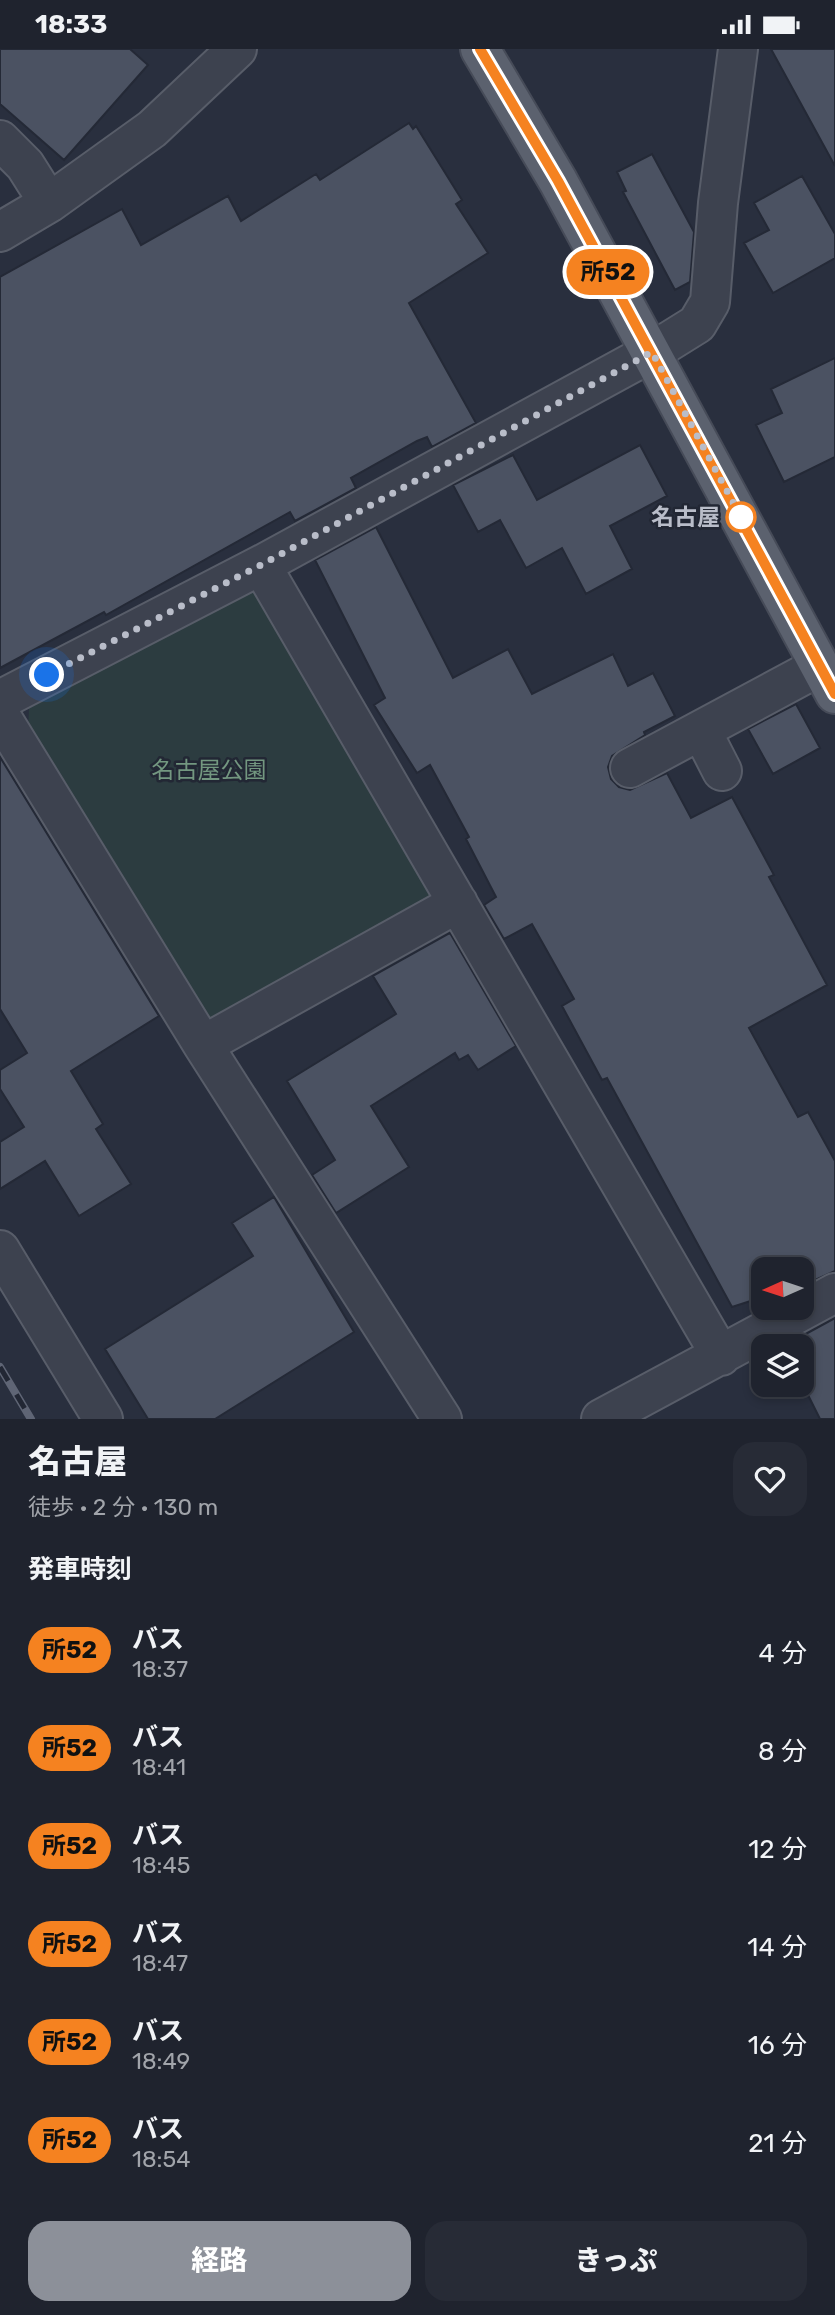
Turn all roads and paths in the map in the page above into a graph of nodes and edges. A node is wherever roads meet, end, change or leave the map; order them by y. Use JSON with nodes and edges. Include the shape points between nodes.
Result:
{"nodes":[{"id":1,"x":237,"y":49,"type":"edge"},
{"id":2,"x":480,"y":49,"type":"edge"},
{"id":3,"x":738,"y":49,"type":"edge"},
{"id":4,"x":0,"y":140,"type":"edge"},
{"id":5,"x":49,"y":203,"type":"junction"},
{"id":6,"x":0,"y":232,"type":"edge"},
{"id":7,"x":652,"y":352,"type":"junction"},
{"id":8,"x":261,"y":565,"type":"junction"},
{"id":9,"x":828,"y":680,"type":"edge"},
{"id":10,"x":0,"y":700,"type":"edge"},
{"id":11,"x":0,"y":715,"type":"edge"},
{"id":12,"x":701,"y":730,"type":"junction"},
{"id":13,"x":630,"y":768,"type":"dead end"},
{"id":14,"x":722,"y":771,"type":"dead end"},
{"id":15,"x":458,"y":903,"type":"junction"},
{"id":16,"x":203,"y":1045,"type":"junction"},
{"id":17,"x":0,"y":1250,"type":"edge"},
{"id":18,"x":835,"y":1293,"type":"edge"},
{"id":19,"x":721,"y":1356,"type":"junction"},
{"id":20,"x":103,"y":1419,"type":"edge"},
{"id":21,"x":442,"y":1419,"type":"edge"},
{"id":22,"x":601,"y":1419,"type":"edge"}],
"edges":[{"from":1,"to":5,"type":"street","via":[[152,129]]},
{"from":2,"to":7,"type":"main road"},
{"from":3,"to":7,"type":"street","via":[[710,302],[696,324]]},
{"from":4,"to":5,"type":"street","via":[[25,165]]},
{"from":5,"to":6,"type":"street"},
{"from":7,"to":8,"type":"street"},
{"from":7,"to":9,"type":"main road"},
{"from":8,"to":10,"type":"street"},
{"from":8,"to":15,"type":"street"},
{"from":9,"to":12,"type":"street"},
{"from":11,"to":16,"type":"street"},
{"from":12,"to":13,"type":"street"},
{"from":12,"to":14,"type":"street"},
{"from":15,"to":16,"type":"street"},
{"from":15,"to":19,"type":"street"},
{"from":16,"to":21,"type":"street"},
{"from":17,"to":20,"type":"street"},
{"from":18,"to":19,"type":"street"},
{"from":19,"to":22,"type":"street"}]}
